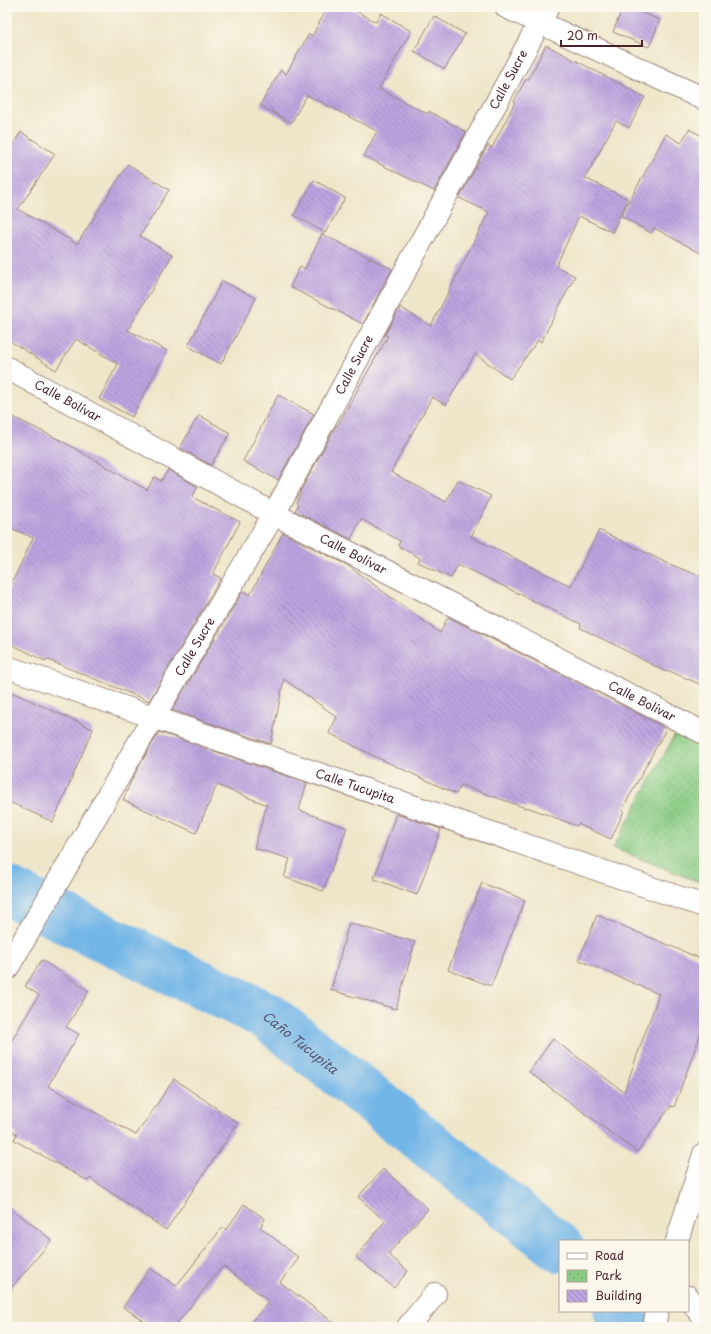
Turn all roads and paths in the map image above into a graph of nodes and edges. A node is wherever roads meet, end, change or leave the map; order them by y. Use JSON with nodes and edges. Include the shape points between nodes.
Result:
{"nodes":[{"id":1,"x":506,"y":7,"type":"edge"},
{"id":2,"x":544,"y":15,"type":"edge"},
{"id":3,"x":704,"y":100,"type":"edge"},
{"id":4,"x":7,"y":368,"type":"edge"},
{"id":5,"x":274,"y":514,"type":"junction"},
{"id":6,"x":7,"y":667,"type":"edge"},
{"id":7,"x":153,"y":718,"type":"junction"},
{"id":8,"x":704,"y":733,"type":"edge"},
{"id":9,"x":704,"y":906,"type":"edge"},
{"id":10,"x":7,"y":969,"type":"edge"},
{"id":11,"x":704,"y":1154,"type":"edge"},
{"id":12,"x":677,"y":1240,"type":"edge"},
{"id":13,"x":435,"y":1294,"type":"dead end"},
{"id":14,"x":689,"y":1298,"type":"edge"},
{"id":15,"x":657,"y":1312,"type":"edge"},
{"id":16,"x":704,"y":1318,"type":"edge"},
{"id":17,"x":408,"y":1327,"type":"edge"},
{"id":18,"x":654,"y":1327,"type":"edge"}],
"edges":[{"from":1,"to":2,"type":"street"},
{"from":2,"to":3,"type":"street"},
{"from":2,"to":5,"type":"street","name":"Calle Sucre"},
{"from":4,"to":5,"type":"street","name":"Calle Bolívar"},
{"from":5,"to":7,"type":"street","name":"Calle Sucre"},
{"from":5,"to":8,"type":"street","name":"Calle Bolívar"},
{"from":6,"to":7,"type":"street","name":"Calle Tucupita"},
{"from":7,"to":9,"type":"street","name":"Calle Tucupita"},
{"from":7,"to":10,"type":"street","name":"Calle Sucre"},
{"from":11,"to":12,"type":"street"},
{"from":13,"to":17,"type":"street"},
{"from":14,"to":16,"type":"street"},
{"from":15,"to":18,"type":"street"}]}
